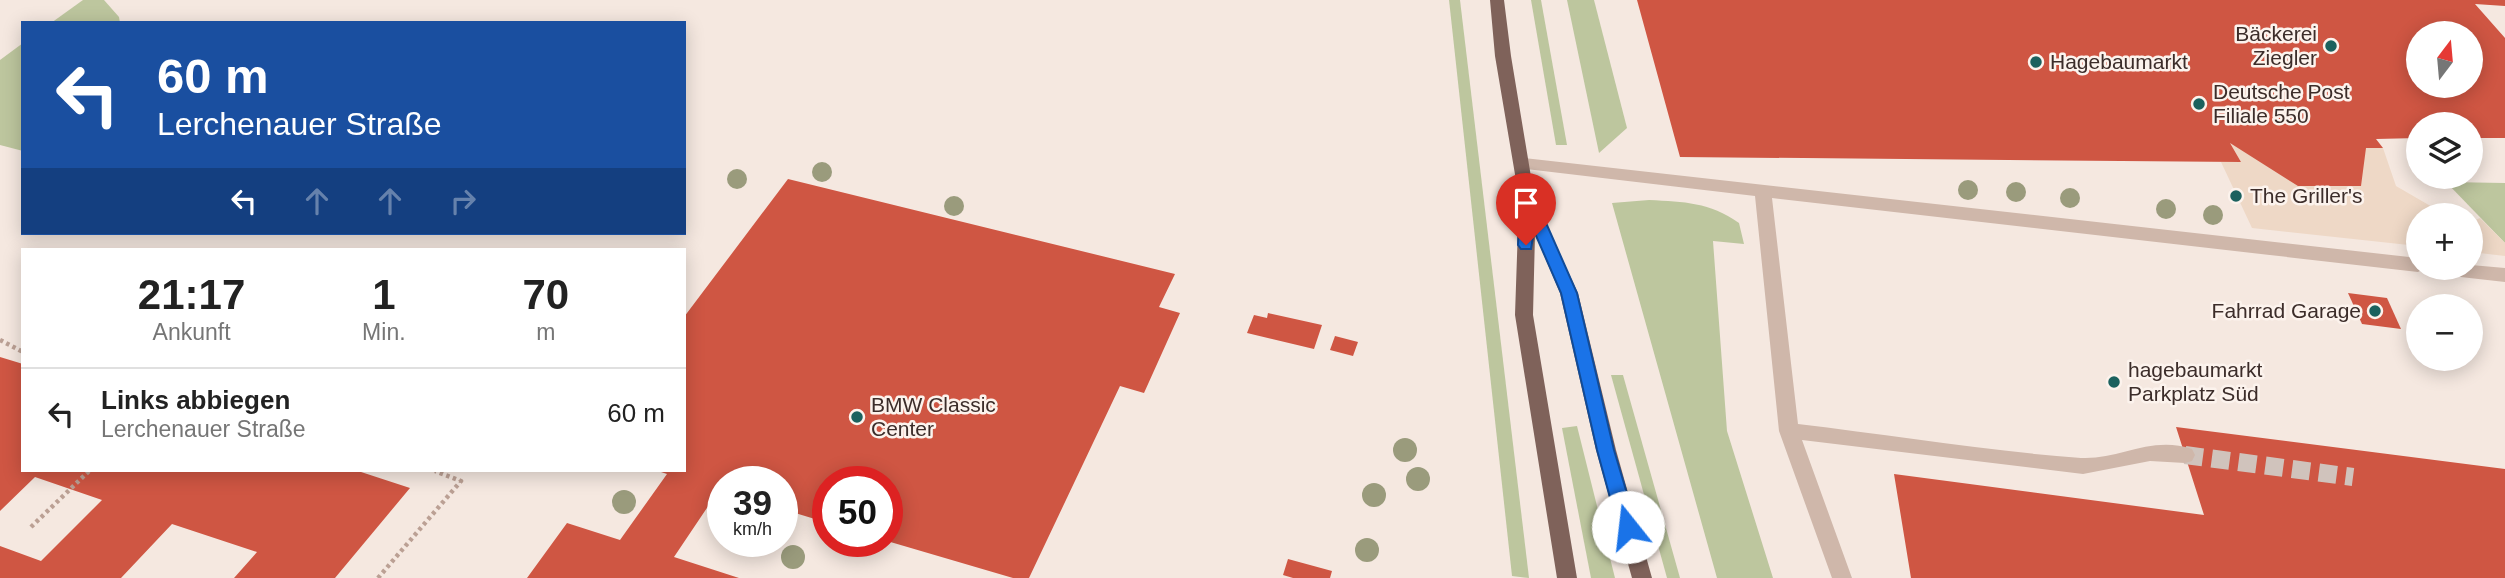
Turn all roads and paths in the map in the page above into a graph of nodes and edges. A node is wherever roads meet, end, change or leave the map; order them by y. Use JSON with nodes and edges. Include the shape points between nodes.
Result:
{"nodes":[{"id":1,"x":1497,"y":0,"type":"edge"},
{"id":2,"x":1523,"y":164,"type":"junction"},
{"id":3,"x":1763,"y":191,"type":"junction"},
{"id":4,"x":1527,"y":198,"type":"junction"},
{"id":5,"x":2406,"y":264,"type":"edge"},
{"id":6,"x":2483,"y":273,"type":"edge"},
{"id":7,"x":2505,"y":275,"type":"edge"},
{"id":8,"x":0,"y":340,"type":"edge"},
{"id":9,"x":21,"y":351,"type":"edge"},
{"id":10,"x":1789,"y":431,"type":"junction"},
{"id":11,"x":2185,"y":455,"type":"tunnel mouth"},
{"id":12,"x":88,"y":472,"type":"edge"},
{"id":13,"x":438,"y":472,"type":"edge"},
{"id":14,"x":31,"y":527,"type":"dead end"},
{"id":15,"x":378,"y":578,"type":"edge"},
{"id":16,"x":1567,"y":578,"type":"edge"},
{"id":17,"x":1642,"y":578,"type":"edge"},
{"id":18,"x":1842,"y":578,"type":"edge"}],
"edges":[{"from":1,"to":2,"type":"main road"},
{"from":2,"to":3,"type":"lane"},
{"from":2,"to":4,"type":"main road"},
{"from":3,"to":5,"type":"lane"},
{"from":3,"to":10,"type":"lane"},
{"from":4,"to":16,"type":"main road","via":[[1524,315]]},
{"from":4,"to":17,"type":"main road","via":[[1569,293]]},
{"from":6,"to":7,"type":"lane"},
{"from":8,"to":9,"type":"path"},
{"from":10,"to":11,"type":"lane","via":[[2083,466],[2103,466],[2151,453]]},
{"from":10,"to":18,"type":"lane"},
{"from":12,"to":14,"type":"path"},
{"from":13,"to":15,"type":"path","via":[[461,481]]}]}
